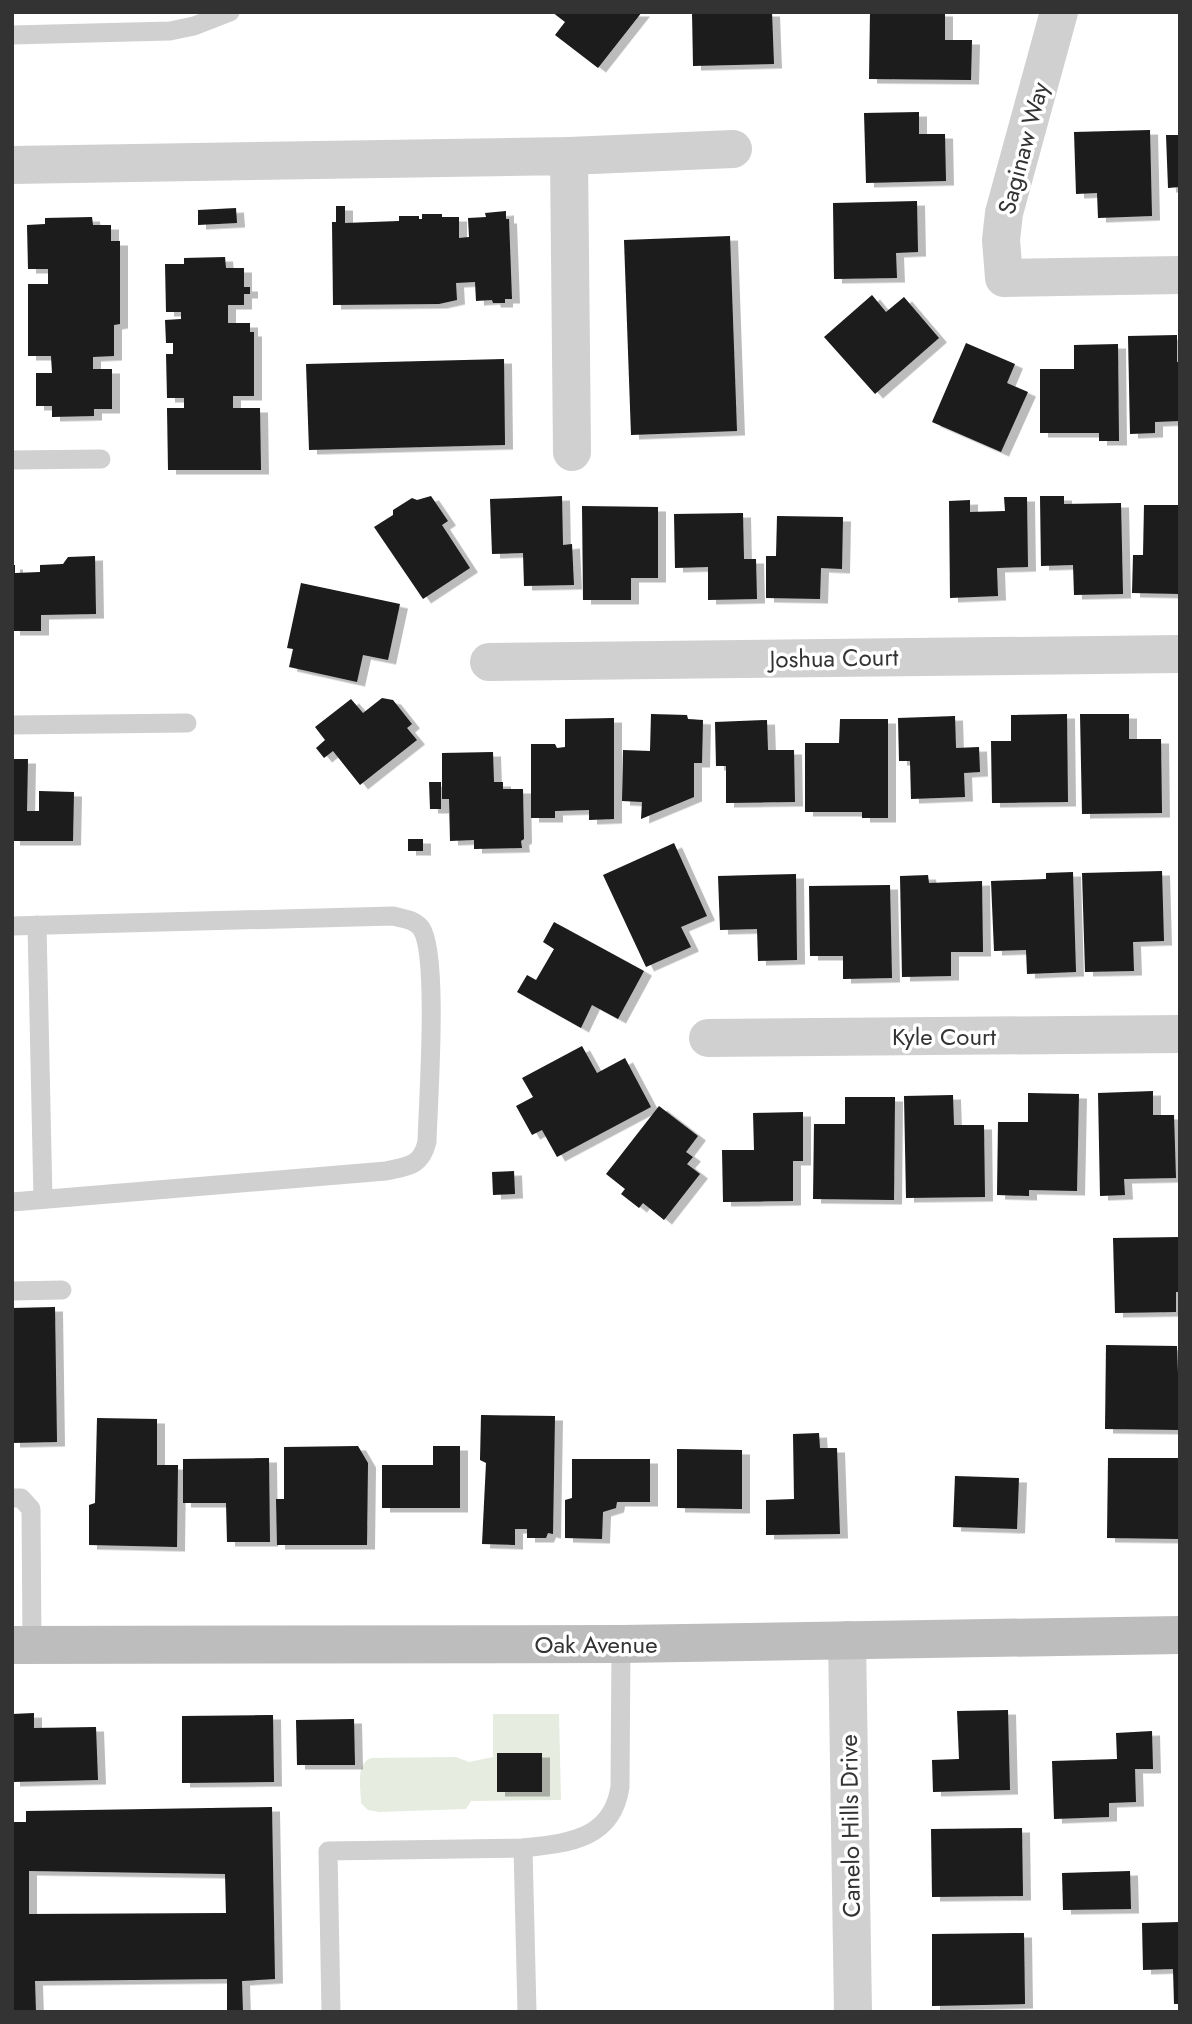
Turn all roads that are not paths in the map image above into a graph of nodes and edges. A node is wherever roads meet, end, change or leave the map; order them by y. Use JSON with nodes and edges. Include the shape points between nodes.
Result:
{"nodes":[{"id":1,"x":230,"y":12,"type":"edge"},
{"id":2,"x":1059,"y":12,"type":"edge"},
{"id":3,"x":12,"y":35,"type":"edge"},
{"id":4,"x":733,"y":149,"type":"dead end"},
{"id":5,"x":569,"y":156,"type":"junction"},
{"id":6,"x":12,"y":166,"type":"edge"},
{"id":7,"x":1180,"y":275,"type":"edge"},
{"id":8,"x":572,"y":452,"type":"dead end"},
{"id":9,"x":101,"y":459,"type":"dead end"},
{"id":10,"x":12,"y":460,"type":"edge"},
{"id":11,"x":1180,"y":653,"type":"edge"},
{"id":12,"x":489,"y":662,"type":"dead end"},
{"id":13,"x":187,"y":723,"type":"dead end"},
{"id":14,"x":12,"y":725,"type":"edge"},
{"id":15,"x":37,"y":925,"type":"junction"},
{"id":16,"x":12,"y":926,"type":"edge"},
{"id":17,"x":1180,"y":1034,"type":"edge"},
{"id":18,"x":708,"y":1038,"type":"dead end"},
{"id":19,"x":43,"y":1199,"type":"junction"},
{"id":20,"x":12,"y":1202,"type":"edge"},
{"id":21,"x":62,"y":1290,"type":"dead end"},
{"id":22,"x":12,"y":1291,"type":"edge"},
{"id":23,"x":12,"y":1498,"type":"edge"},
{"id":24,"x":1180,"y":1635,"type":"edge"},
{"id":25,"x":848,"y":1640,"type":"junction"},
{"id":26,"x":22,"y":1644,"type":"edge"},
{"id":27,"x":621,"y":1644,"type":"junction"},
{"id":28,"x":523,"y":1848,"type":"junction"},
{"id":29,"x":331,"y":2012,"type":"edge"},
{"id":30,"x":527,"y":2012,"type":"edge"},
{"id":31,"x":853,"y":2012,"type":"edge"}],
"edges":[{"from":1,"to":3,"type":"lane","via":[[170,31]]},
{"from":2,"to":7,"type":"street","name":"Saginaw Way","via":[[1004,213],[1004,278]]},
{"from":4,"to":5,"type":"street"},
{"from":5,"to":6,"type":"street"},
{"from":5,"to":8,"type":"street"},
{"from":9,"to":10,"type":"lane"},
{"from":11,"to":12,"type":"street","name":"Joshua Court"},
{"from":13,"to":14,"type":"lane"},
{"from":15,"to":16,"type":"lane"},
{"from":15,"to":19,"type":"lane"},
{"from":15,"to":19,"type":"lane","via":[[393,916],[415,921],[424,931],[432,967],[427,1142],[424,1154],[411,1166]]},
{"from":17,"to":18,"type":"street","name":"Kyle Court"},
{"from":19,"to":20,"type":"lane"},
{"from":21,"to":22,"type":"lane"},
{"from":23,"to":26,"type":"lane","via":[[21,1498],[31,1509]]},
{"from":24,"to":25,"type":"main road","name":"Oak Avenue"},
{"from":25,"to":27,"type":"main road","name":"Oak Avenue"},
{"from":25,"to":31,"type":"street","name":"Canelo Hills Drive"},
{"from":26,"to":27,"type":"main road","name":"Oak Avenue"},
{"from":27,"to":28,"type":"lane","via":[[620,1787],[612,1814],[605,1825],[578,1839]]},
{"from":28,"to":29,"type":"lane","via":[[328,1852]]},
{"from":28,"to":30,"type":"lane"}]}
